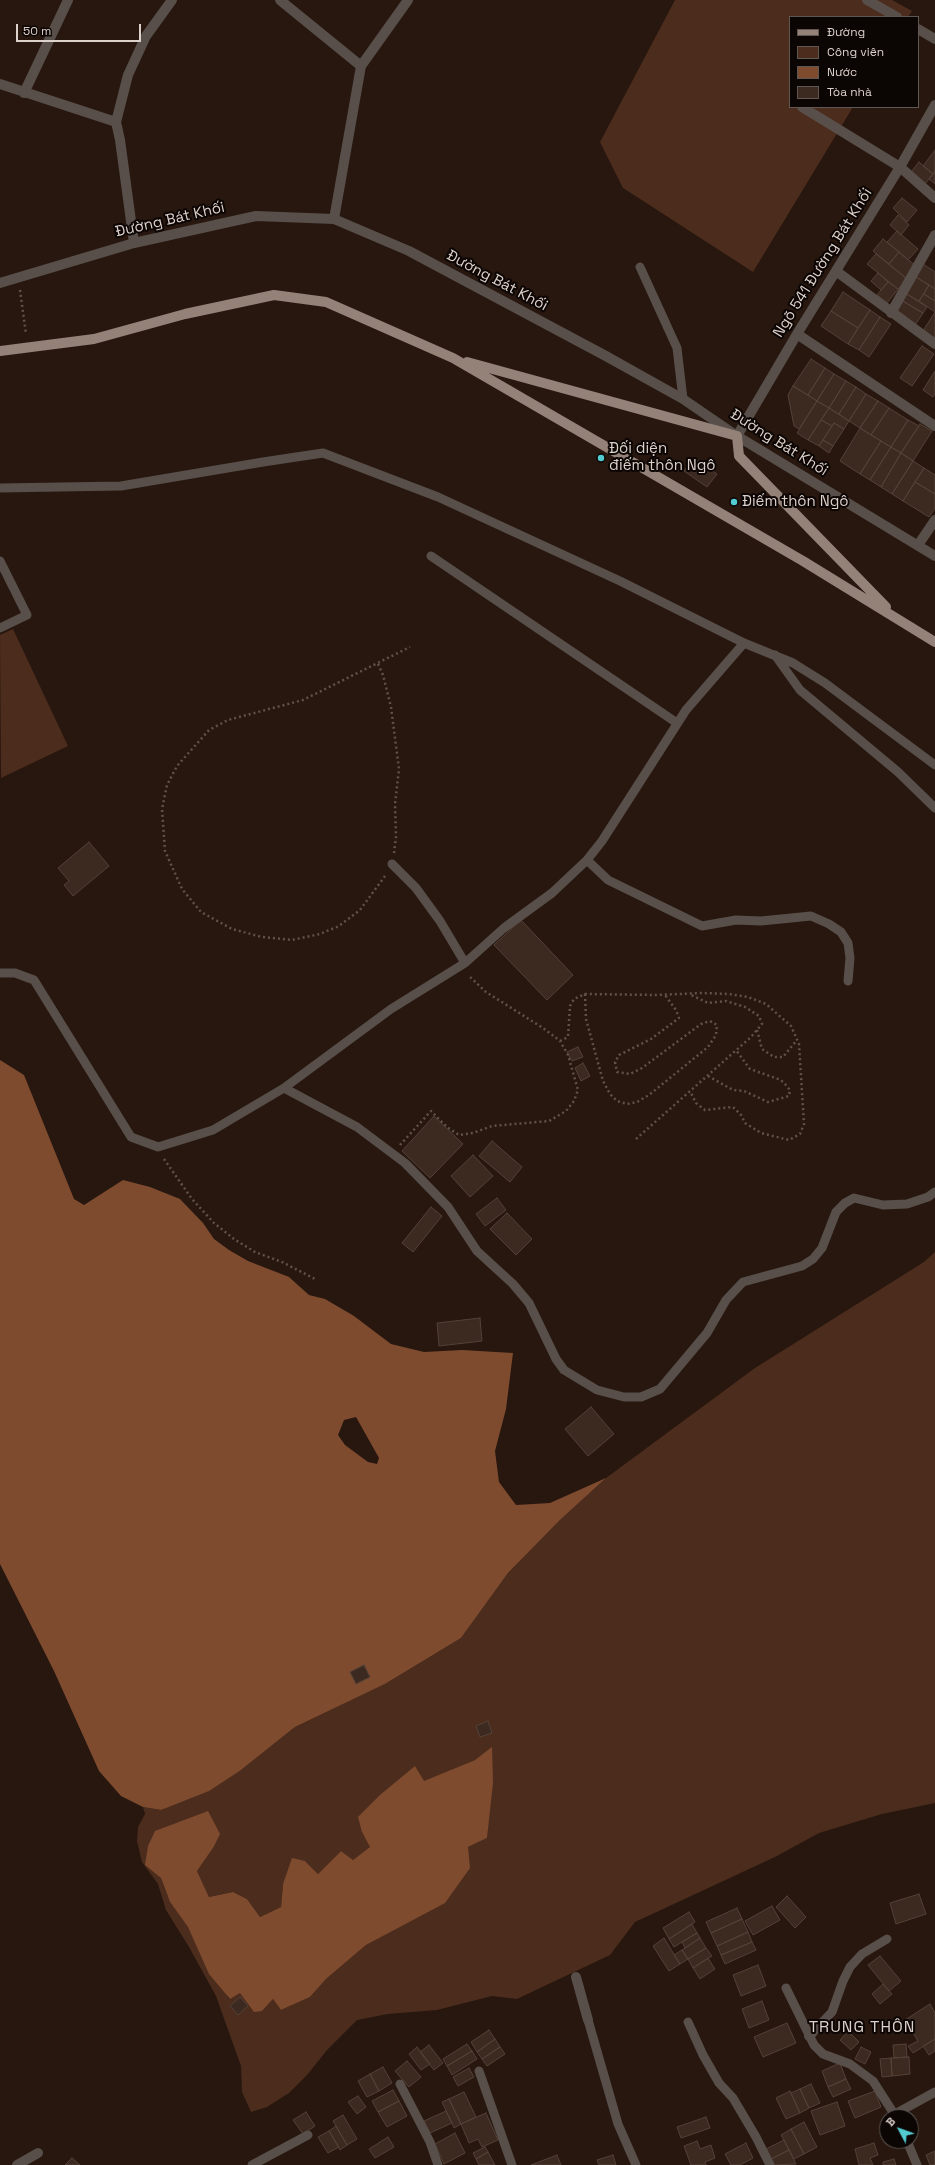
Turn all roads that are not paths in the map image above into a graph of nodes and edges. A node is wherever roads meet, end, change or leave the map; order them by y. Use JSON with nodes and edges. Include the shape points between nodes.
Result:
{"nodes":[{"id":1,"x":68,"y":0,"type":"edge"},
{"id":2,"x":172,"y":0,"type":"edge"},
{"id":3,"x":408,"y":0,"type":"edge"},
{"id":4,"x":867,"y":0,"type":"edge"},
{"id":5,"x":287,"y":2,"type":"edge"},
{"id":6,"x":895,"y":16,"type":"edge"},
{"id":7,"x":919,"y":30,"type":"edge"},
{"id":8,"x":935,"y":39,"type":"edge"},
{"id":9,"x":361,"y":66,"type":"junction"},
{"id":10,"x":0,"y":84,"type":"edge"},
{"id":11,"x":24,"y":93,"type":"junction"},
{"id":12,"x":935,"y":105,"type":"edge"},
{"id":13,"x":804,"y":108,"type":"edge"},
{"id":14,"x":116,"y":122,"type":"junction"},
{"id":15,"x":900,"y":167,"type":"junction"},
{"id":16,"x":935,"y":198,"type":"edge"},
{"id":17,"x":334,"y":219,"type":"junction"},
{"id":18,"x":935,"y":235,"type":"edge"},
{"id":19,"x":134,"y":243,"type":"junction"},
{"id":20,"x":640,"y":266,"type":"dead end"},
{"id":21,"x":836,"y":271,"type":"junction"},
{"id":22,"x":0,"y":283,"type":"edge"},
{"id":23,"x":891,"y":312,"type":"junction"},
{"id":24,"x":796,"y":334,"type":"junction"},
{"id":25,"x":935,"y":344,"type":"edge"},
{"id":26,"x":0,"y":351,"type":"edge"},
{"id":27,"x":453,"y":358,"type":"junction"},
{"id":28,"x":683,"y":400,"type":"junction"},
{"id":29,"x":935,"y":426,"type":"edge"},
{"id":30,"x":737,"y":436,"type":"junction"},
{"id":31,"x":0,"y":488,"type":"edge"},
{"id":32,"x":935,"y":520,"type":"edge"},
{"id":33,"x":918,"y":545,"type":"junction"},
{"id":34,"x":431,"y":556,"type":"dead end"},
{"id":35,"x":935,"y":556,"type":"edge"},
{"id":36,"x":0,"y":561,"type":"edge"},
{"id":37,"x":896,"y":617,"type":"junction"},
{"id":38,"x":0,"y":628,"type":"edge"},
{"id":39,"x":935,"y":642,"type":"edge"},
{"id":40,"x":744,"y":643,"type":"junction"},
{"id":41,"x":774,"y":654,"type":"junction"},
{"id":42,"x":677,"y":723,"type":"junction"},
{"id":43,"x":935,"y":765,"type":"edge"},
{"id":44,"x":935,"y":808,"type":"edge"},
{"id":45,"x":587,"y":860,"type":"junction"},
{"id":46,"x":392,"y":864,"type":"road end"},
{"id":47,"x":465,"y":963,"type":"junction"},
{"id":48,"x":0,"y":974,"type":"edge"},
{"id":49,"x":848,"y":981,"type":"dead end"},
{"id":50,"x":284,"y":1088,"type":"junction"},
{"id":51,"x":935,"y":1192,"type":"edge"},
{"id":52,"x":887,"y":1939,"type":"dead end"},
{"id":53,"x":576,"y":1977,"type":"dead end"},
{"id":54,"x":786,"y":1988,"type":"dead end"},
{"id":55,"x":588,"y":2020,"type":"joint"},
{"id":56,"x":688,"y":2022,"type":"dead end"},
{"id":57,"x":811,"y":2034,"type":"junction"},
{"id":58,"x":479,"y":2071,"type":"dead end"},
{"id":59,"x":400,"y":2084,"type":"dead end"},
{"id":60,"x":935,"y":2092,"type":"edge"},
{"id":61,"x":891,"y":2109,"type":"edge"},
{"id":62,"x":907,"y":2109,"type":"edge"},
{"id":63,"x":308,"y":2135,"type":"dead end"},
{"id":64,"x":910,"y":2149,"type":"edge"},
{"id":65,"x":38,"y":2153,"type":"dead end"},
{"id":66,"x":17,"y":2165,"type":"edge"},
{"id":67,"x":252,"y":2165,"type":"edge"},
{"id":68,"x":438,"y":2165,"type":"edge"},
{"id":69,"x":512,"y":2165,"type":"edge"},
{"id":70,"x":636,"y":2165,"type":"edge"},
{"id":71,"x":770,"y":2165,"type":"edge"},
{"id":72,"x":917,"y":2165,"type":"edge"}],
"edges":[{"from":1,"to":11,"type":"street"},
{"from":2,"to":14,"type":"street","via":[[146,36],[128,75]]},
{"from":3,"to":9,"type":"street"},
{"from":4,"to":6,"type":"street"},
{"from":5,"to":9,"type":"street"},
{"from":7,"to":8,"type":"street"},
{"from":9,"to":17,"type":"street"},
{"from":10,"to":11,"type":"street"},
{"from":11,"to":14,"type":"street"},
{"from":12,"to":15,"type":"street","name":"Ngõ 541 Đường Bát Khối"},
{"from":13,"to":15,"type":"street"},
{"from":14,"to":19,"type":"street"},
{"from":15,"to":16,"type":"street"},
{"from":15,"to":21,"type":"street","name":"Ngõ 541 Đường Bát Khối"},
{"from":17,"to":19,"type":"street","name":"Đường Bát Khối","via":[[256,216]]},
{"from":17,"to":28,"type":"street","name":"Đường Bát Khối","via":[[409,251]]},
{"from":18,"to":23,"type":"street"},
{"from":19,"to":22,"type":"street","name":"Đường Bát Khối"},
{"from":20,"to":28,"type":"lane","via":[[677,348]]},
{"from":21,"to":23,"type":"street"},
{"from":21,"to":24,"type":"street","name":"Ngõ 541 Đường Bát Khối"},
{"from":23,"to":25,"type":"street"},
{"from":24,"to":29,"type":"street"},
{"from":24,"to":30,"type":"street","name":"Ngõ 541 Đường Bát Khối"},
{"from":26,"to":27,"type":"main road","via":[[94,339],[185,314],[274,295],[326,302]]},
{"from":27,"to":30,"type":"main road"},
{"from":27,"to":37,"type":"main road"},
{"from":28,"to":30,"type":"street","name":"Đường Bát Khối"},
{"from":30,"to":33,"type":"street","name":"Đường Bát Khối"},
{"from":30,"to":37,"type":"main road","via":[[739,456]]},
{"from":31,"to":40,"type":"lane","via":[[121,486],[324,453],[438,498],[620,581]]},
{"from":32,"to":33,"type":"street"},
{"from":33,"to":35,"type":"street","name":"Đường Bát Khối"},
{"from":34,"to":42,"type":"lane"},
{"from":36,"to":38,"type":"lane","via":[[27,615]]},
{"from":37,"to":39,"type":"main road"},
{"from":40,"to":41,"type":"lane"},
{"from":40,"to":42,"type":"lane"},
{"from":41,"to":43,"type":"lane","via":[[825,684]]},
{"from":41,"to":44,"type":"lane","via":[[800,690],[898,772]]},
{"from":42,"to":45,"type":"lane","via":[[602,841]]},
{"from":45,"to":47,"type":"lane"},
{"from":45,"to":49,"type":"lane","via":[[608,880],[702,926],[736,920],[761,921],[811,916],[829,924],[841,932],[848,943]]},
{"from":46,"to":47,"type":"lane","via":[[416,888],[440,921]]},
{"from":47,"to":50,"type":"lane","via":[[391,1009]]},
{"from":48,"to":50,"type":"lane","via":[[15,973],[34,980],[131,1137],[158,1148],[213,1130]]},
{"from":50,"to":51,"type":"lane","via":[[358,1127],[428,1184],[448,1207],[477,1251],[513,1284],[529,1304],[564,1370],[597,1390],[624,1397],[641,1397],[660,1389],[707,1333],[726,1300],[743,1282],[802,1266],[813,1259],[822,1248],[836,1212],[845,1203],[854,1198],[883,1205],[907,1204]]},
{"from":52,"to":57,"type":"lane","via":[[862,1954],[850,1967],[832,2012]]},
{"from":53,"to":55,"type":"street"},
{"from":54,"to":57,"type":"lane"},
{"from":55,"to":70,"type":"lane","via":[[618,2124]]},
{"from":56,"to":71,"type":"lane","via":[[719,2083],[733,2098]]},
{"from":57,"to":61,"type":"lane","via":[[823,2054],[850,2064],[874,2081]]},
{"from":58,"to":69,"type":"lane"},
{"from":59,"to":68,"type":"lane","via":[[430,2142]]},
{"from":60,"to":62,"type":"lane"},
{"from":63,"to":67,"type":"lane"},
{"from":64,"to":72,"type":"lane"},
{"from":65,"to":66,"type":"street"}]}
